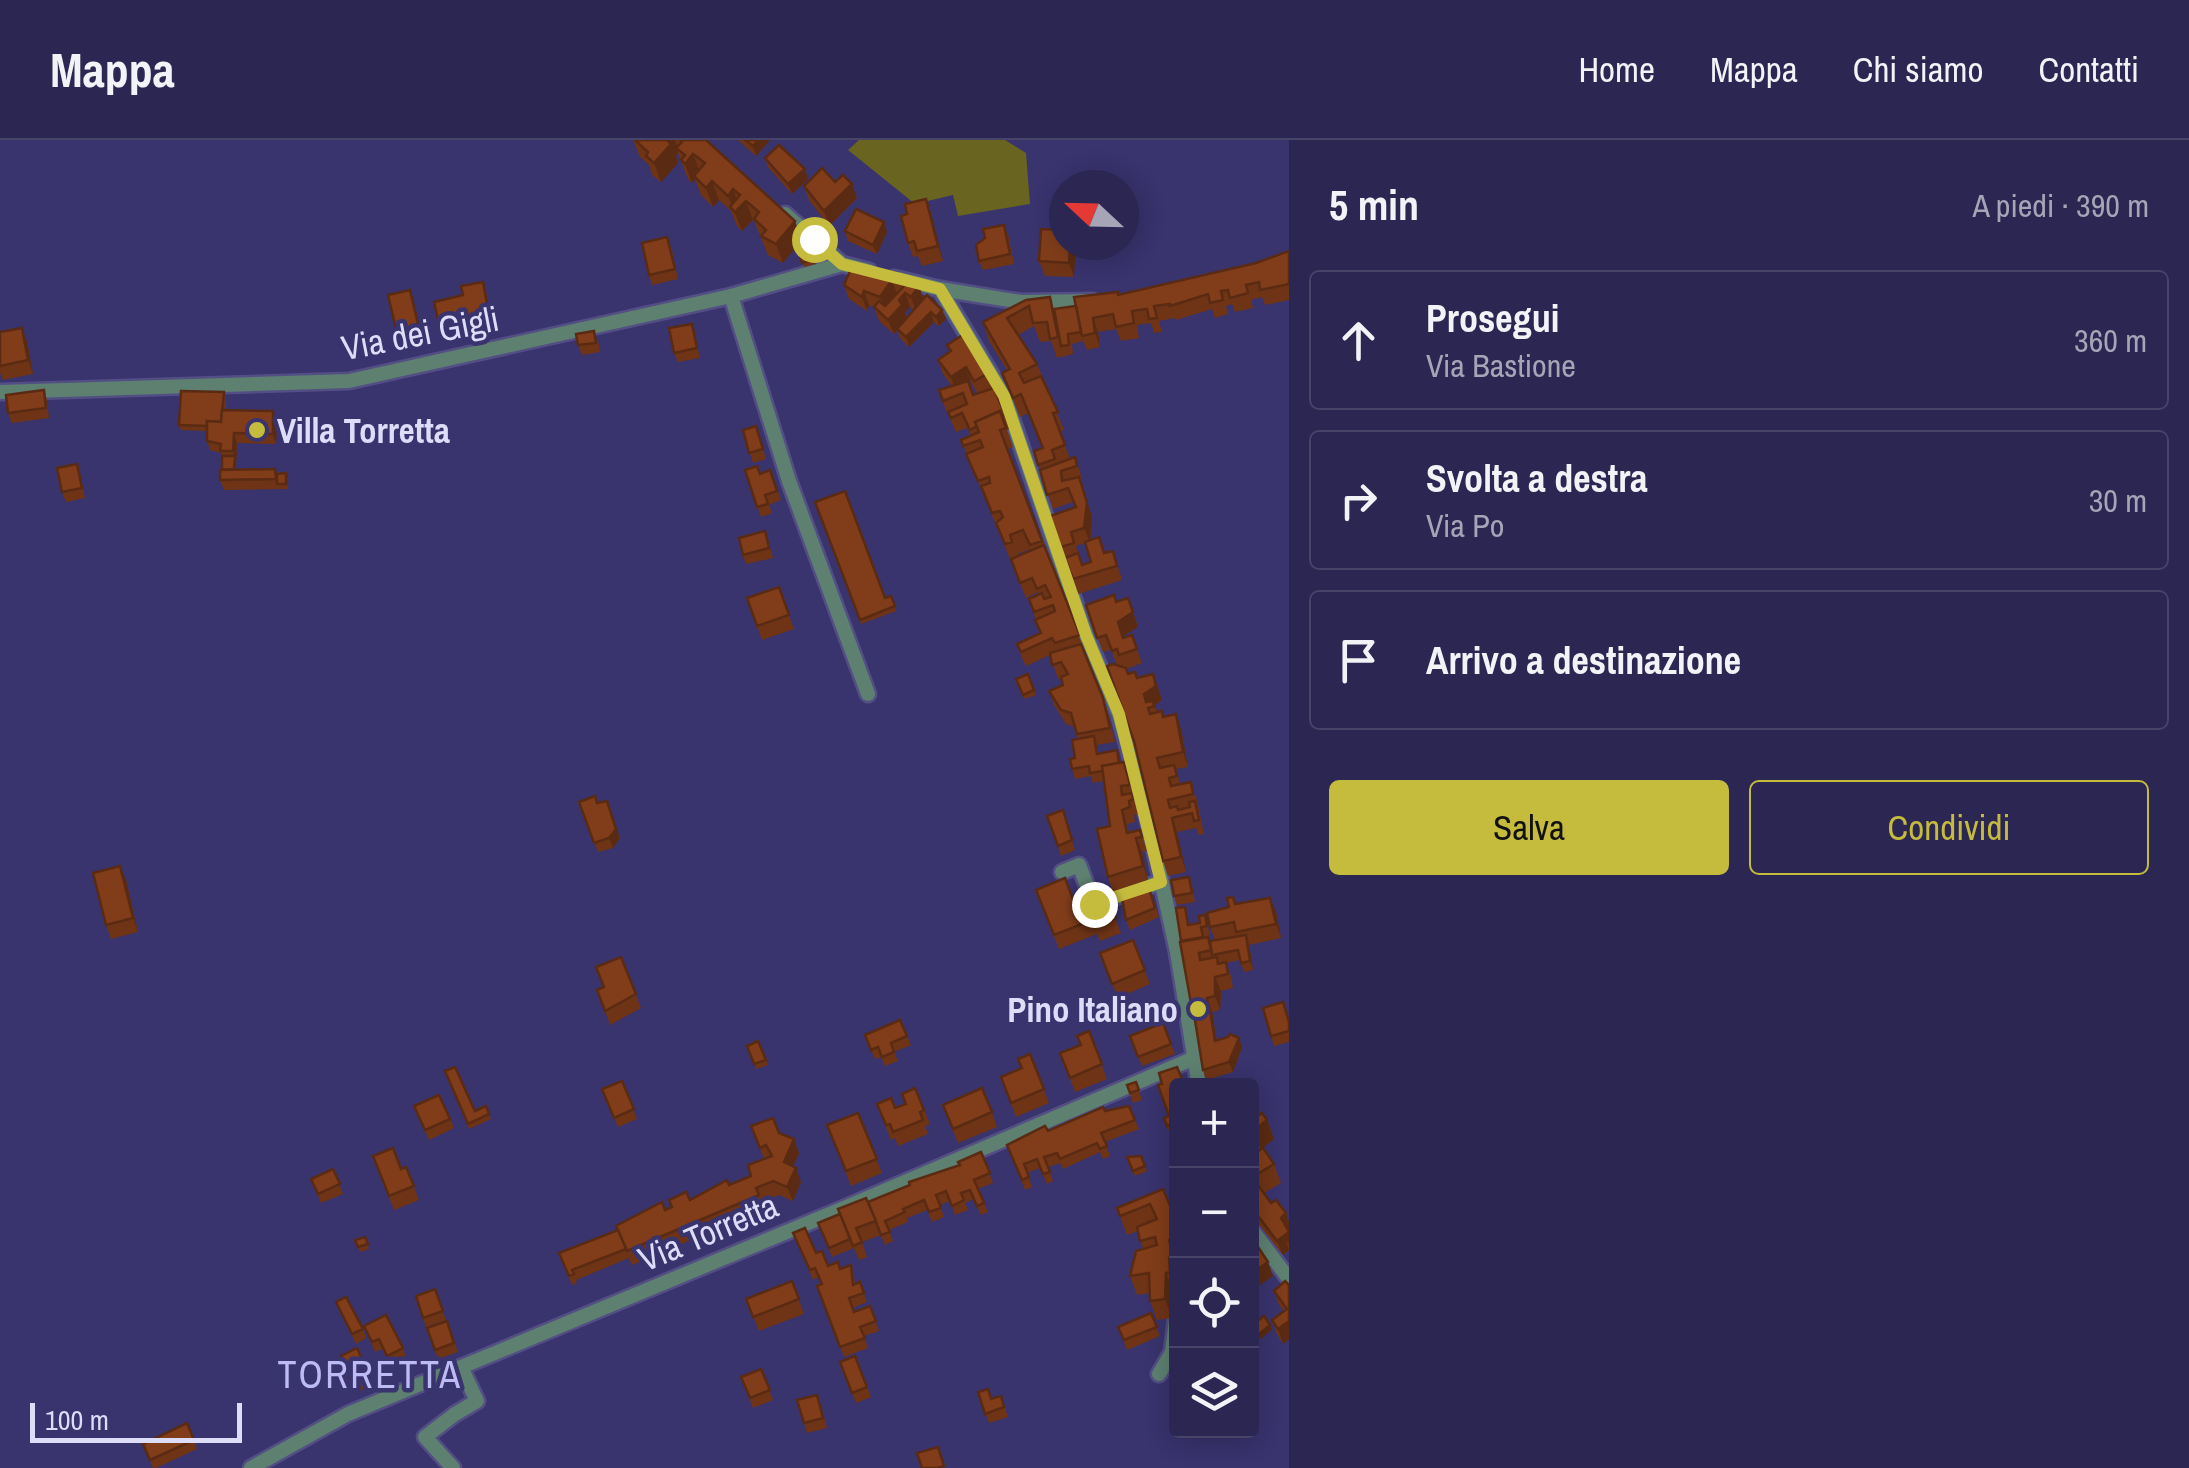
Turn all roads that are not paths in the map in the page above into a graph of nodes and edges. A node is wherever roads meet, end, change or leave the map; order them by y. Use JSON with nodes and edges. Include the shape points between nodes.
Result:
{"nodes":[{"id":1,"x":772,"y":202,"type":"edge"},
{"id":2,"x":842,"y":264,"type":"junction"},
{"id":3,"x":940,"y":289,"type":"junction"},
{"id":4,"x":731,"y":296,"type":"junction"},
{"id":5,"x":1106,"y":299,"type":"edge"},
{"id":6,"x":0,"y":392,"type":"edge"},
{"id":7,"x":868,"y":694,"type":"dead end"},
{"id":8,"x":1062,"y":872,"type":"dead end"},
{"id":9,"x":1161,"y":882,"type":"junction"},
{"id":10,"x":1192,"y":1059,"type":"junction"},
{"id":11,"x":1197,"y":1078,"type":"edge"},
{"id":12,"x":1259,"y":1239,"type":"edge"},
{"id":13,"x":1289,"y":1279,"type":"edge"},
{"id":14,"x":1172,"y":1348,"type":"edge"},
{"id":15,"x":461,"y":1367,"type":"junction"},
{"id":16,"x":1160,"y":1374,"type":"dead end"},
{"id":17,"x":251,"y":1468,"type":"edge"},
{"id":18,"x":453,"y":1468,"type":"edge"}],
"edges":[{"from":1,"to":2,"type":"street"},
{"from":2,"to":3,"type":"street"},
{"from":2,"to":4,"type":"street","name":"Via dei Gigli"},
{"from":3,"to":5,"type":"street","via":[[1021,302]]},
{"from":3,"to":9,"type":"street","via":[[1004,396],[1119,714]]},
{"from":4,"to":6,"type":"street","name":"Via dei Gigli","via":[[349,381]]},
{"from":4,"to":7,"type":"street","via":[[789,481]]},
{"from":8,"to":9,"type":"street","via":[[1080,865],[1094,904]]},
{"from":9,"to":10,"type":"street"},
{"from":10,"to":11,"type":"street"},
{"from":10,"to":15,"type":"street","name":"Via Torretta"},
{"from":12,"to":13,"type":"street"},
{"from":14,"to":16,"type":"street"},
{"from":15,"to":17,"type":"street","name":"Via Torretta","via":[[348,1414]]},
{"from":15,"to":18,"type":"street","via":[[477,1402],[425,1437]]}]}
